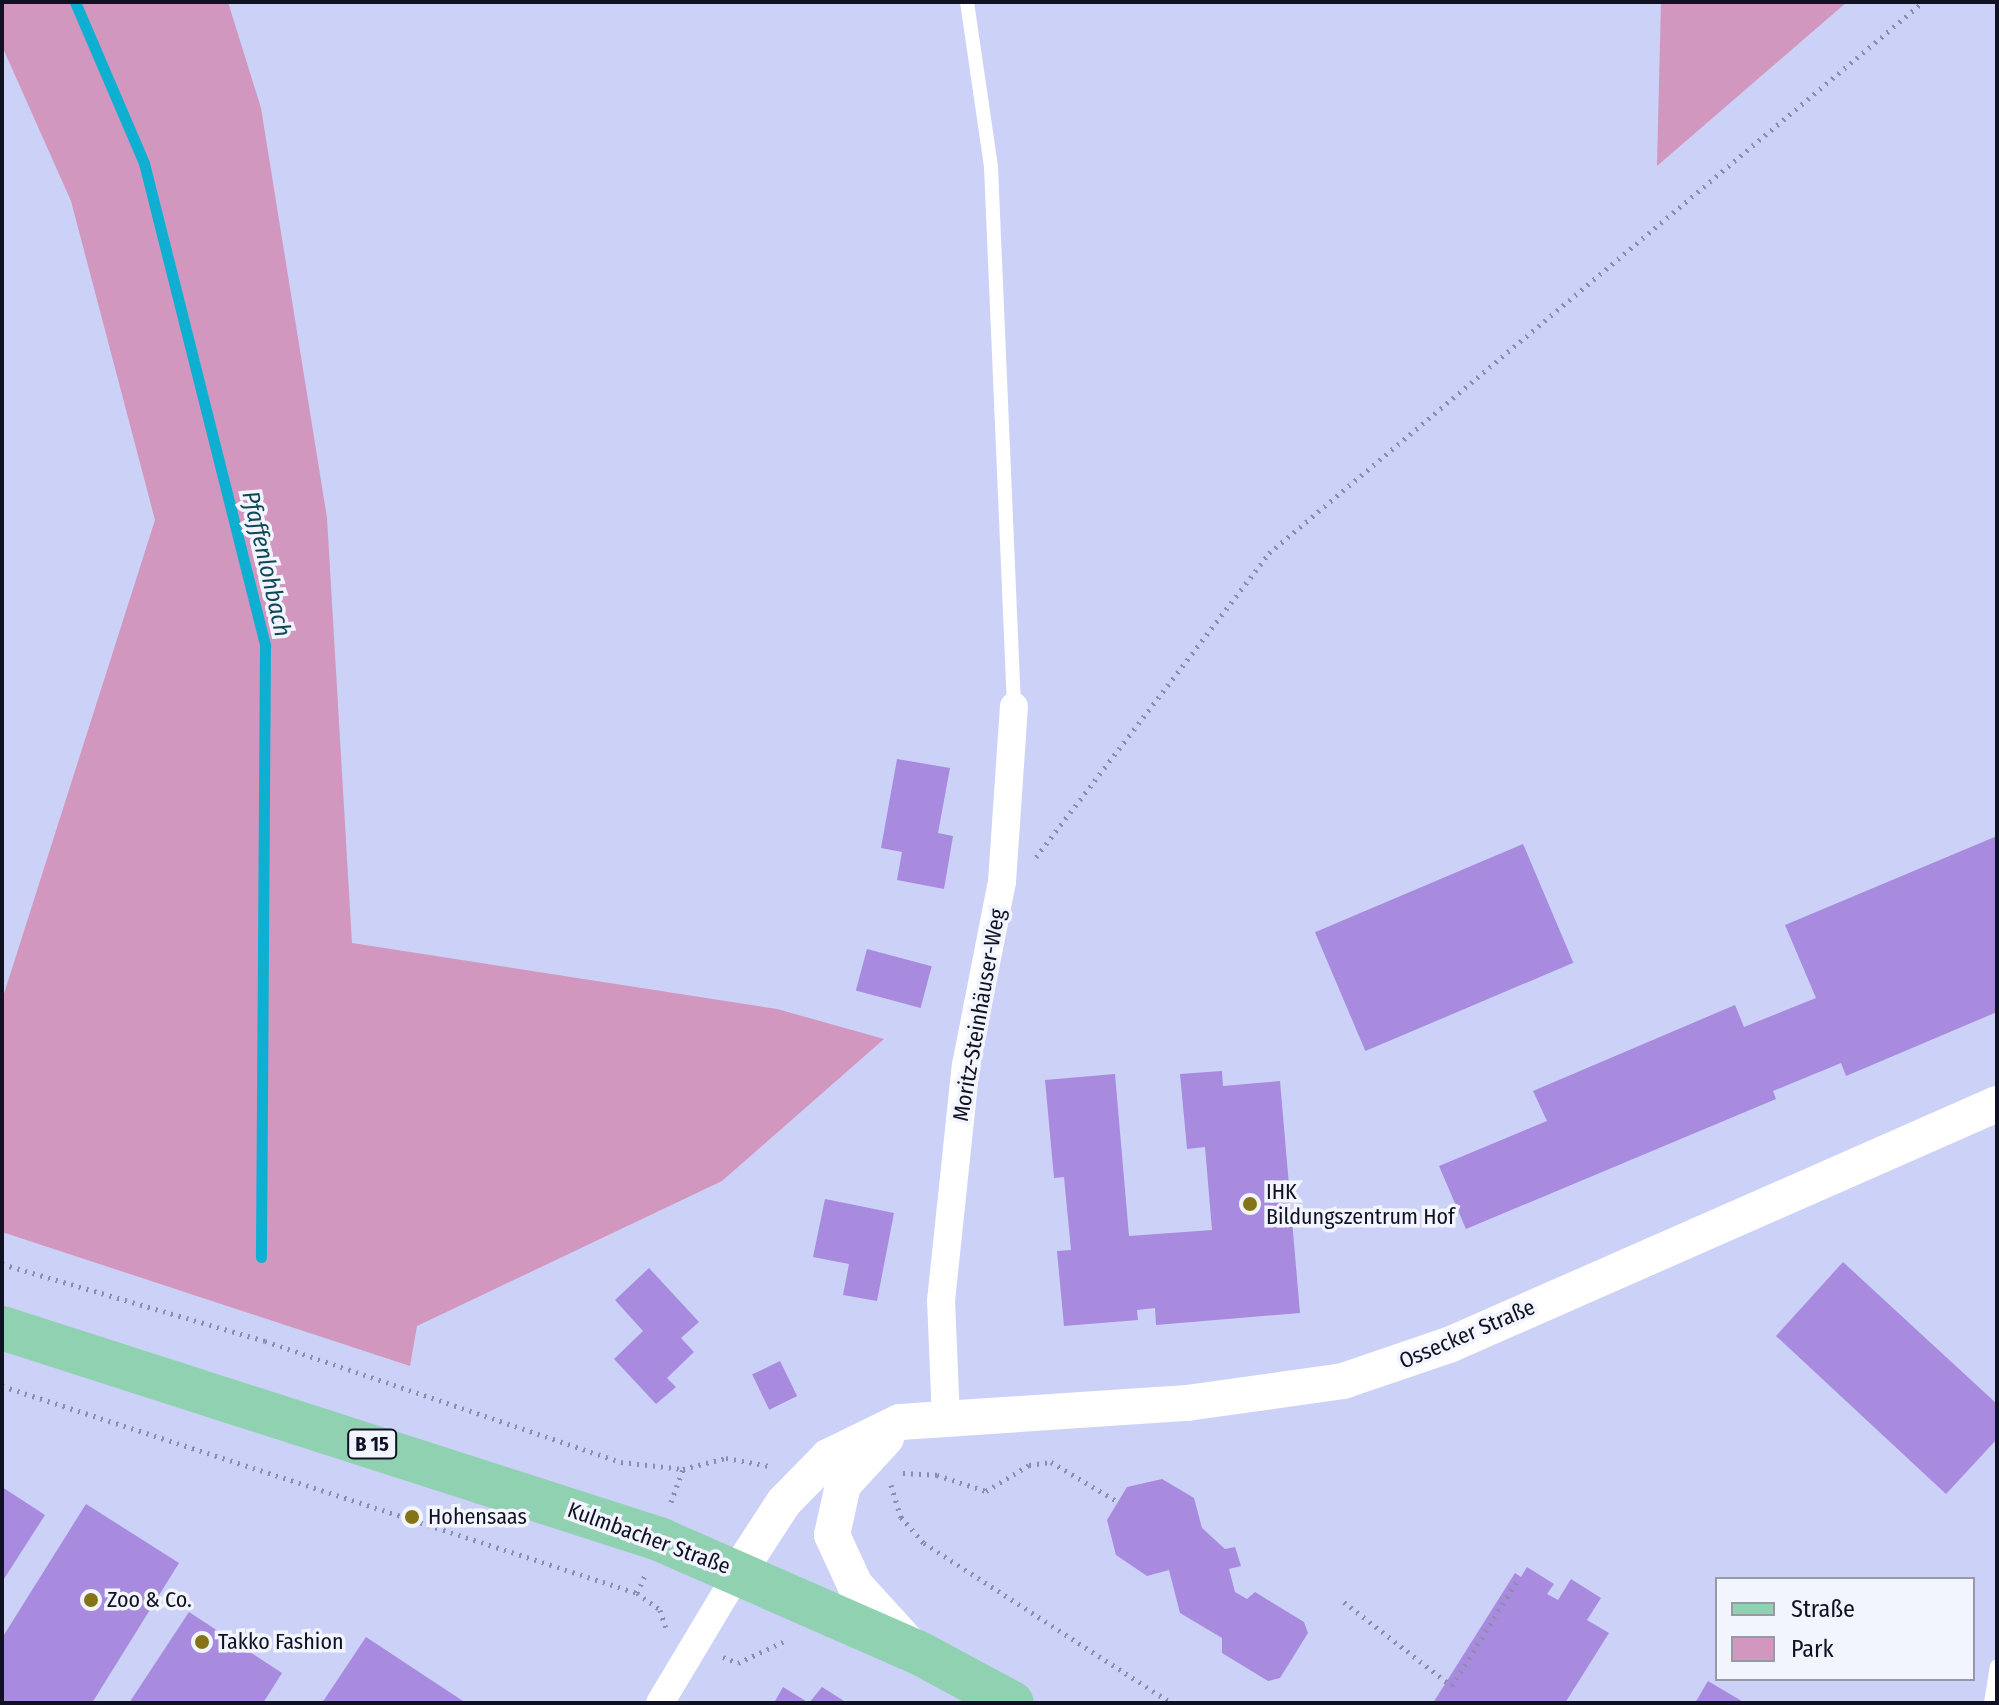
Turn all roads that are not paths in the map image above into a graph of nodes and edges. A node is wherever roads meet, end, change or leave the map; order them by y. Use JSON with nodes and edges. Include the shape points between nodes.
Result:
{"nodes":[{"id":1,"x":967,"y":2,"type":"edge"},
{"id":2,"x":1014,"y":706,"type":"joint"},
{"id":3,"x":1997,"y":1104,"type":"edge"},
{"id":4,"x":2,"y":1328,"type":"edge"},
{"id":5,"x":946,"y":1419,"type":"junction"},
{"id":6,"x":900,"y":1422,"type":"junction"},
{"id":7,"x":739,"y":1571,"type":"junction"},
{"id":8,"x":921,"y":1654,"type":"junction"},
{"id":9,"x":1997,"y":1666,"type":"edge"},
{"id":10,"x":660,"y":1703,"type":"edge"},
{"id":11,"x":1012,"y":1703,"type":"edge"},
{"id":12,"x":1991,"y":1703,"type":"edge"}],
"edges":[{"from":1,"to":2,"type":"lane","via":[[991,167]]},
{"from":2,"to":5,"type":"street","name":"Moritz-Steinhäuser-Weg","via":[[1002,882],[962,1097],[941,1301]]},
{"from":3,"to":5,"type":"street","name":"Ossecker Straße","via":[[1449,1345],[1343,1381],[1187,1403]]},
{"from":4,"to":7,"type":"main road","name":"Kulmbacher Straße","number":"B 15","via":[[210,1390]]},
{"from":5,"to":6,"type":"street","name":"Ossecker Straße"},
{"from":6,"to":7,"type":"street","name":"Ossecker Straße","via":[[828,1457],[784,1502]]},
{"from":6,"to":8,"type":"street","name":"Kulmbacher Straße","via":[[879,1470],[843,1485],[833,1517],[837,1552],[855,1585]]},
{"from":7,"to":8,"type":"main road","name":"Kulmbacher Straße","number":"B 15"},
{"from":7,"to":10,"type":"street"},
{"from":8,"to":11,"type":"main road","name":"Kulmbacher Straße","number":"B 15"},
{"from":9,"to":12,"type":"lane"}]}
